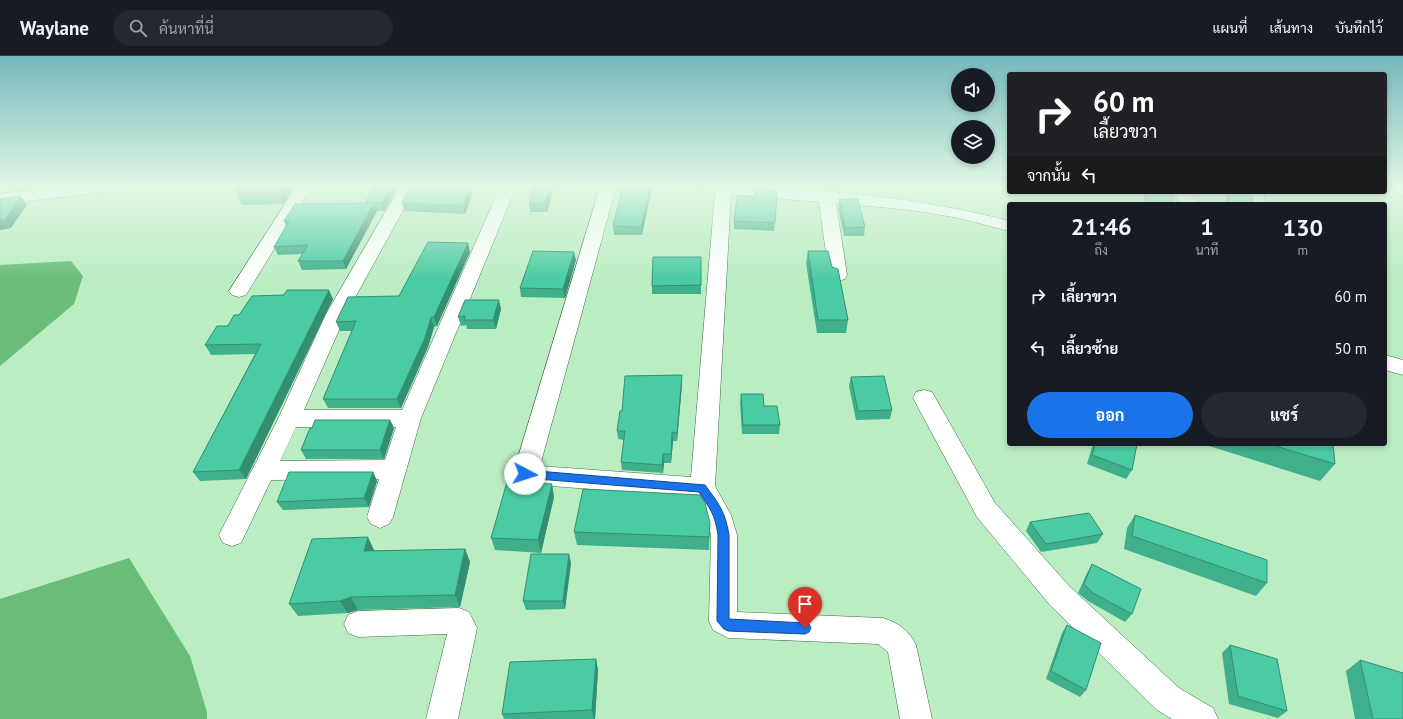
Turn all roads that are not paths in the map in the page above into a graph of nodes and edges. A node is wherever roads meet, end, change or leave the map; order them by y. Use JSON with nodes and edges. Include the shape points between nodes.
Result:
{"nodes":[{"id":1,"x":285,"y":218,"type":"edge"},
{"id":2,"x":390,"y":218,"type":"edge"},
{"id":3,"x":495,"y":218,"type":"edge"},
{"id":4,"x":599,"y":218,"type":"edge"},
{"id":5,"x":724,"y":218,"type":"edge"},
{"id":6,"x":830,"y":218,"type":"edge"},
{"id":7,"x":976,"y":218,"type":"edge"},
{"id":8,"x":1007,"y":226,"type":"edge"},
{"id":9,"x":838,"y":275,"type":"edge"},
{"id":10,"x":239,"y":291,"type":"dead end"},
{"id":11,"x":1387,"y":363,"type":"edge"},
{"id":12,"x":1403,"y":368,"type":"edge"},
{"id":13,"x":924,"y":398,"type":"dead end"},
{"id":14,"x":410,"y":418,"type":"junction"},
{"id":15,"x":289,"y":419,"type":"junction"},
{"id":16,"x":394,"y":469,"type":"junction"},
{"id":17,"x":264,"y":471,"type":"junction"},
{"id":18,"x":702,"y":488,"type":"junction"},
{"id":19,"x":380,"y":516,"type":"dead end"},
{"id":20,"x":232,"y":535,"type":"dead end"},
{"id":21,"x":358,"y":624,"type":"dead end"},
{"id":22,"x":442,"y":719,"type":"edge"},
{"id":23,"x":916,"y":719,"type":"edge"},
{"id":24,"x":1202,"y":719,"type":"edge"}],
"edges":[{"from":1,"to":10,"type":"street"},
{"from":2,"to":15,"type":"street","via":[[336,314]]},
{"from":3,"to":14,"type":"street"},
{"from":4,"to":18,"type":"street","via":[[525,474]]},
{"from":5,"to":18,"type":"street"},
{"from":6,"to":9,"type":"street"},
{"from":7,"to":8,"type":"street"},
{"from":11,"to":12,"type":"street"},
{"from":13,"to":24,"type":"street","via":[[986,510],[1060,596],[1168,699]]},
{"from":14,"to":15,"type":"street"},
{"from":14,"to":16,"type":"street"},
{"from":15,"to":17,"type":"street"},
{"from":16,"to":17,"type":"street"},
{"from":16,"to":19,"type":"street"},
{"from":17,"to":20,"type":"street"},
{"from":18,"to":23,"type":"street","via":[[720,514],[722,522],[723,621],[728,626],[883,631],[901,646]]},
{"from":21,"to":22,"type":"street","via":[[459,621],[463,628]]}]}
